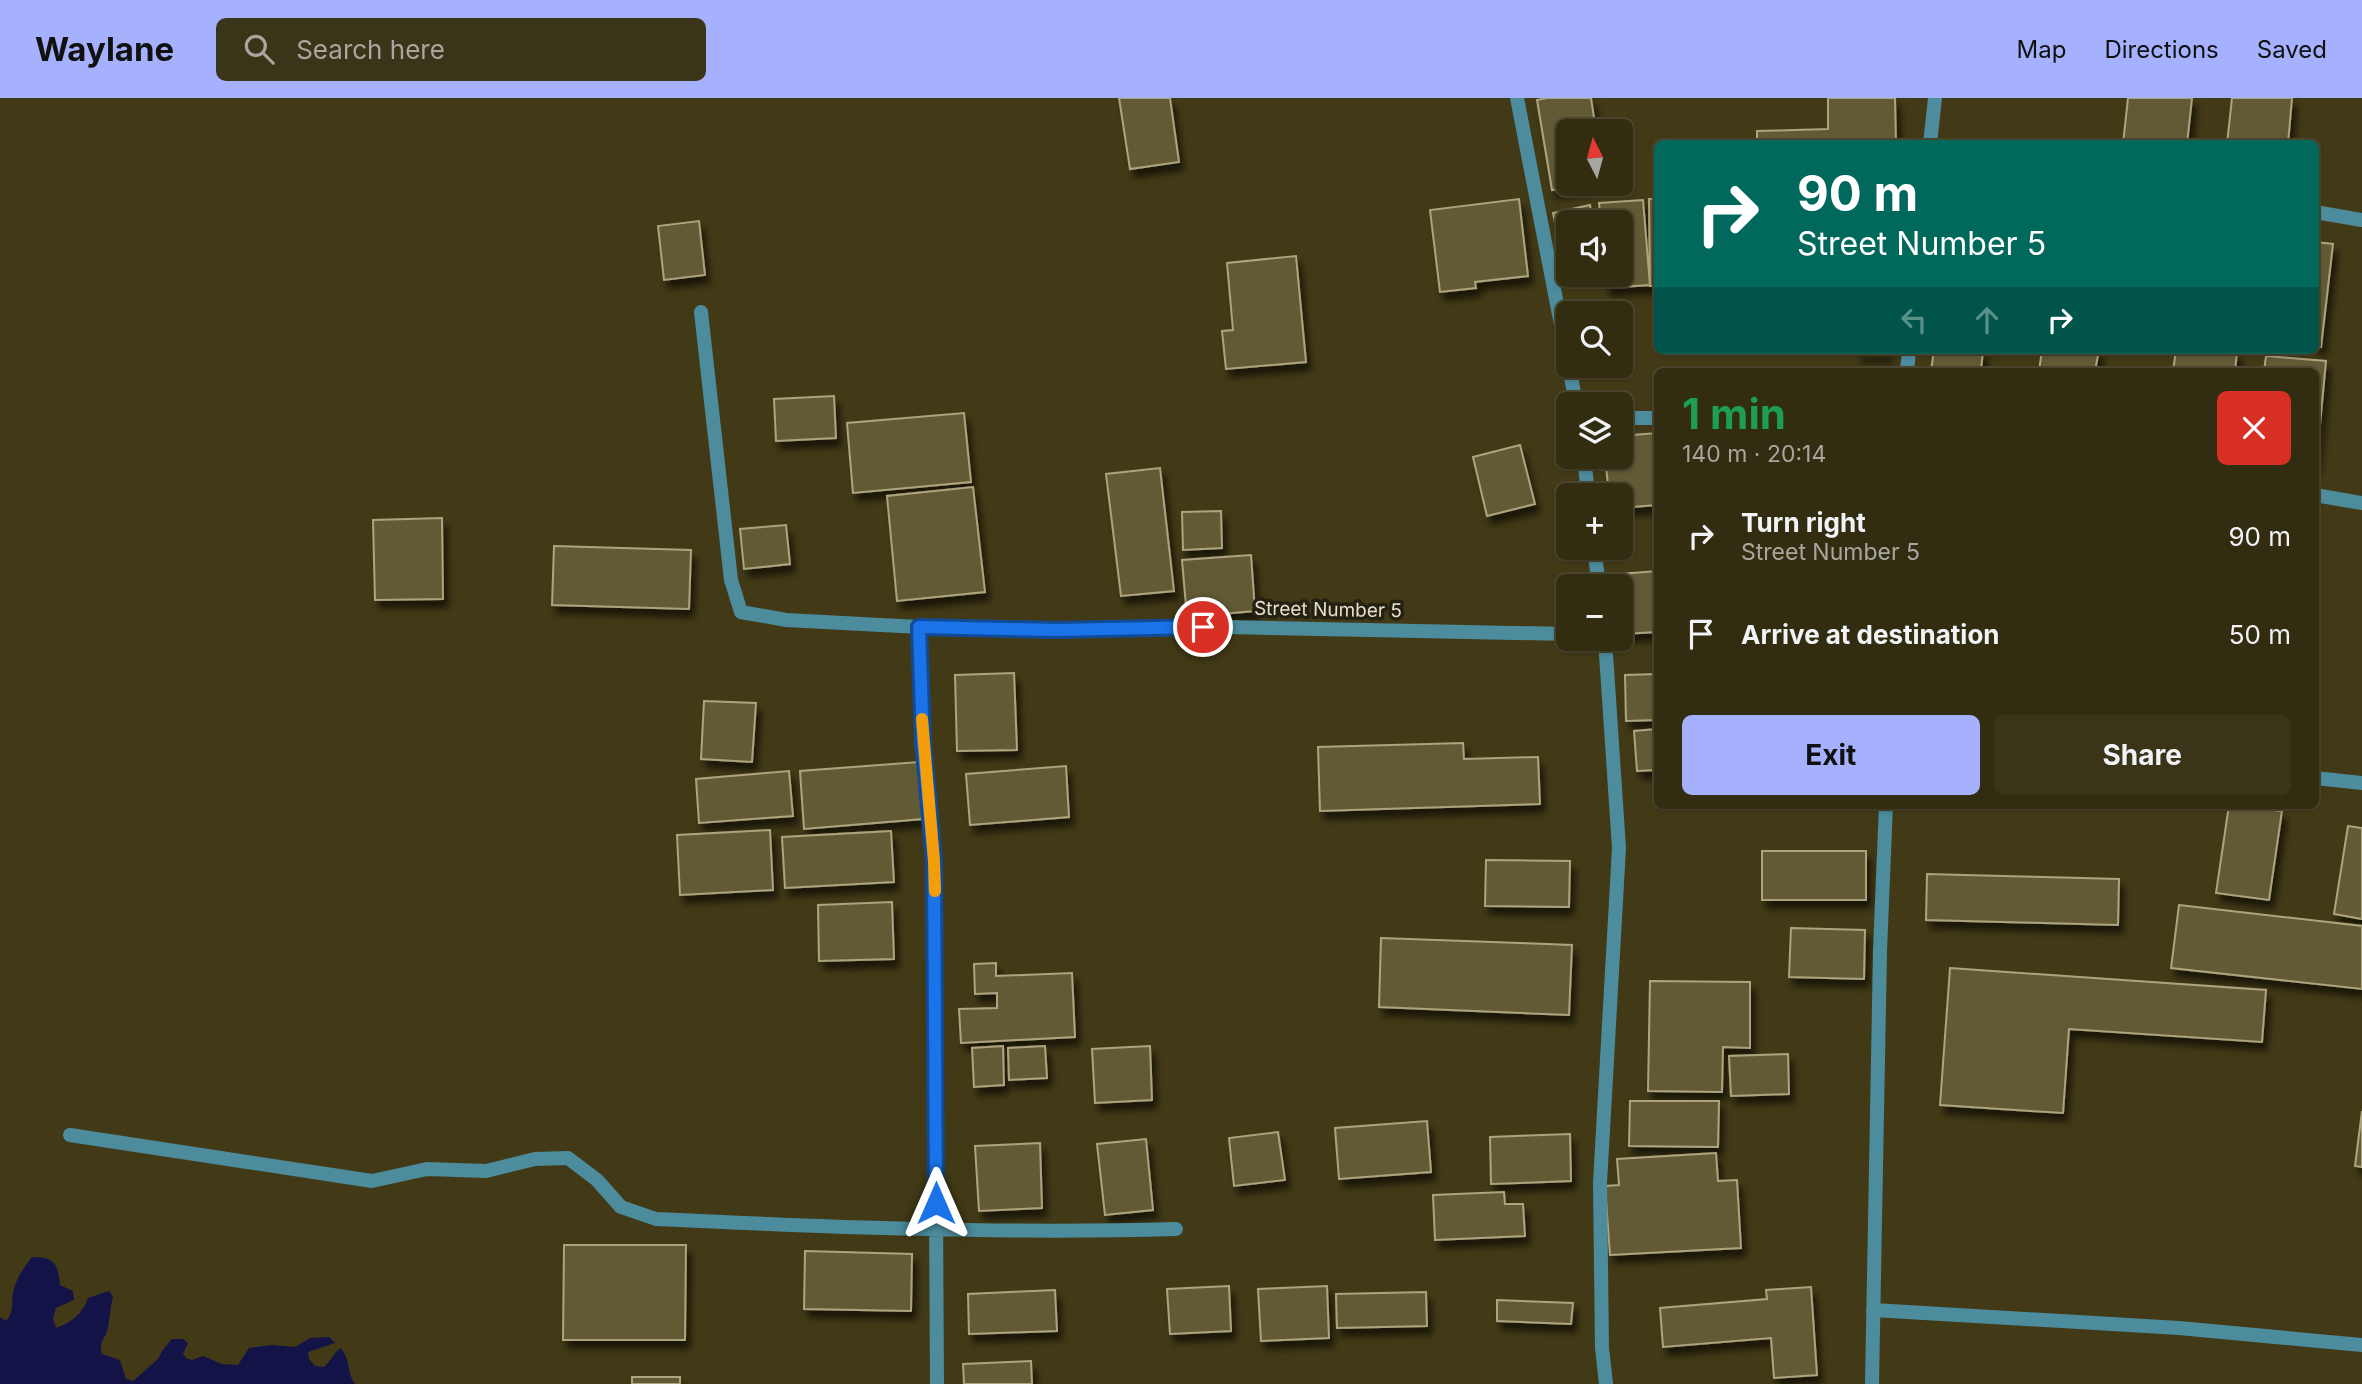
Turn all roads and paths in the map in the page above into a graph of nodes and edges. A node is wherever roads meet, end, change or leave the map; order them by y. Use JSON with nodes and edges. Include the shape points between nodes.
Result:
{"nodes":[{"id":1,"x":1517,"y":98,"type":"edge"},
{"id":2,"x":1935,"y":98,"type":"edge"},
{"id":3,"x":1930,"y":140,"type":"edge"},
{"id":4,"x":2319,"y":213,"type":"edge"},
{"id":5,"x":2362,"y":220,"type":"edge"},
{"id":6,"x":1556,"y":301,"type":"edge"},
{"id":7,"x":701,"y":312,"type":"dead end"},
{"id":8,"x":1633,"y":418,"type":"edge"},
{"id":9,"x":1654,"y":418,"type":"edge"},
{"id":10,"x":2319,"y":496,"type":"edge"},
{"id":11,"x":2362,"y":503,"type":"edge"},
{"id":12,"x":919,"y":627,"type":"junction"},
{"id":13,"x":1556,"y":634,"type":"edge"},
{"id":14,"x":1606,"y":651,"type":"edge"},
{"id":15,"x":2319,"y":778,"type":"edge"},
{"id":16,"x":2362,"y":783,"type":"edge"},
{"id":17,"x":1886,"y":809,"type":"edge"},
{"id":18,"x":70,"y":1135,"type":"dead end"},
{"id":19,"x":1176,"y":1229,"type":"dead end"},
{"id":20,"x":936,"y":1230,"type":"junction"},
{"id":21,"x":1872,"y":1310,"type":"junction"},
{"id":22,"x":2362,"y":1345,"type":"edge"},
{"id":23,"x":937,"y":1384,"type":"edge"},
{"id":24,"x":1606,"y":1384,"type":"edge"},
{"id":25,"x":1872,"y":1384,"type":"edge"}],
"edges":[{"from":1,"to":6,"type":"street"},
{"from":2,"to":3,"type":"street"},
{"from":4,"to":5,"type":"street"},
{"from":7,"to":12,"type":"street","name":"Street Number 5","via":[[731,580],[741,612],[786,620]]},
{"from":8,"to":9,"type":"street"},
{"from":10,"to":11,"type":"street"},
{"from":12,"to":13,"type":"street","name":"Street Number 5"},
{"from":12,"to":20,"type":"street","via":[[934,861]]},
{"from":14,"to":24,"type":"street","via":[[1619,848],[1600,1183]]},
{"from":15,"to":16,"type":"street"},
{"from":17,"to":21,"type":"street"},
{"from":18,"to":20,"type":"street","via":[[372,1181],[427,1169],[486,1171],[535,1159],[568,1158],[597,1180],[621,1207],[656,1219]]},
{"from":19,"to":20,"type":"street"},
{"from":20,"to":23,"type":"street"},
{"from":21,"to":22,"type":"street","via":[[2179,1328]]},
{"from":21,"to":25,"type":"street"}]}
